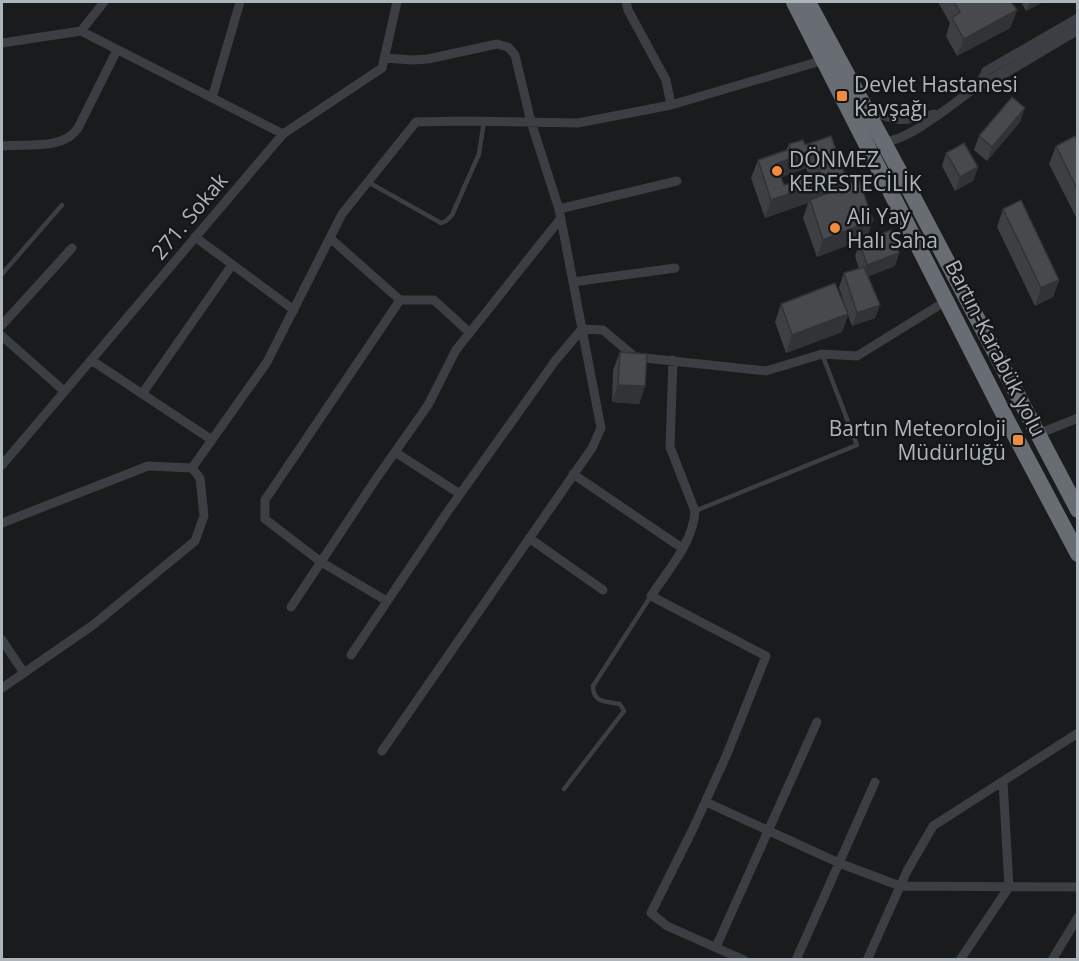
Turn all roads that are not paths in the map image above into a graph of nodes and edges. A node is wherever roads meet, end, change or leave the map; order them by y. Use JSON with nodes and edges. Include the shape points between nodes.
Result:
{"nodes":[{"id":1,"x":104,"y":2,"type":"edge"},
{"id":2,"x":240,"y":2,"type":"edge"},
{"id":3,"x":398,"y":2,"type":"edge"},
{"id":4,"x":626,"y":2,"type":"edge"},
{"id":5,"x":794,"y":2,"type":"edge"},
{"id":6,"x":808,"y":2,"type":"edge"},
{"id":7,"x":1077,"y":18,"type":"edge"},
{"id":8,"x":1077,"y":24,"type":"edge"},
{"id":9,"x":1077,"y":30,"type":"edge"},
{"id":10,"x":81,"y":31,"type":"junction"},
{"id":11,"x":2,"y":43,"type":"edge"},
{"id":12,"x":117,"y":50,"type":"junction"},
{"id":13,"x":384,"y":58,"type":"junction"},
{"id":14,"x":824,"y":60,"type":"junction"},
{"id":15,"x":980,"y":84,"type":"junction"},
{"id":16,"x":212,"y":98,"type":"junction"},
{"id":17,"x":862,"y":102,"type":"junction"},
{"id":18,"x":671,"y":105,"type":"junction"},
{"id":19,"x":942,"y":111,"type":"junction"},
{"id":20,"x":484,"y":121,"type":"junction"},
{"id":21,"x":531,"y":122,"type":"junction"},
{"id":22,"x":856,"y":124,"type":"junction"},
{"id":23,"x":283,"y":134,"type":"junction"},
{"id":24,"x":909,"y":135,"type":"junction"},
{"id":25,"x":883,"y":142,"type":"junction"},
{"id":26,"x":2,"y":146,"type":"edge"},
{"id":27,"x":896,"y":164,"type":"junction"},
{"id":28,"x":677,"y":181,"type":"dead end"},
{"id":29,"x":368,"y":183,"type":"junction"},
{"id":30,"x":62,"y":205,"type":"dead end"},
{"id":31,"x":560,"y":214,"type":"junction"},
{"id":32,"x":195,"y":237,"type":"junction"},
{"id":33,"x":330,"y":238,"type":"junction"},
{"id":34,"x":72,"y":248,"type":"dead end"},
{"id":35,"x":232,"y":265,"type":"junction"},
{"id":36,"x":675,"y":268,"type":"dead end"},
{"id":37,"x":2,"y":274,"type":"edge"},
{"id":38,"x":573,"y":282,"type":"junction"},
{"id":39,"x":400,"y":300,"type":"junction"},
{"id":40,"x":946,"y":301,"type":"junction"},
{"id":41,"x":294,"y":310,"type":"junction"},
{"id":42,"x":2,"y":325,"type":"edge"},
{"id":43,"x":582,"y":329,"type":"junction"},
{"id":44,"x":470,"y":333,"type":"junction"},
{"id":45,"x":2,"y":336,"type":"edge"},
{"id":46,"x":822,"y":354,"type":"junction"},
{"id":47,"x":91,"y":360,"type":"junction"},
{"id":48,"x":674,"y":360,"type":"junction"},
{"id":49,"x":64,"y":391,"type":"junction"},
{"id":50,"x":142,"y":394,"type":"junction"},
{"id":51,"x":1077,"y":418,"type":"edge"},
{"id":52,"x":1038,"y":434,"type":"junction"},
{"id":53,"x":212,"y":440,"type":"junction"},
{"id":54,"x":395,"y":452,"type":"junction"},
{"id":55,"x":2,"y":465,"type":"edge"},
{"id":56,"x":192,"y":468,"type":"junction"},
{"id":57,"x":573,"y":474,"type":"junction"},
{"id":58,"x":460,"y":494,"type":"junction"},
{"id":59,"x":1077,"y":510,"type":"edge"},
{"id":60,"x":695,"y":511,"type":"junction"},
{"id":61,"x":2,"y":523,"type":"edge"},
{"id":62,"x":529,"y":538,"type":"junction"},
{"id":63,"x":682,"y":548,"type":"junction"},
{"id":64,"x":1077,"y":554,"type":"edge"},
{"id":65,"x":321,"y":562,"type":"junction"},
{"id":66,"x":603,"y":590,"type":"dead end"},
{"id":67,"x":651,"y":596,"type":"junction"},
{"id":68,"x":387,"y":601,"type":"junction"},
{"id":69,"x":291,"y":607,"type":"dead end"},
{"id":70,"x":2,"y":640,"type":"edge"},
{"id":71,"x":351,"y":655,"type":"dead end"},
{"id":72,"x":24,"y":673,"type":"junction"},
{"id":73,"x":2,"y":688,"type":"edge"},
{"id":74,"x":817,"y":722,"type":"dead end"},
{"id":75,"x":1077,"y":733,"type":"edge"},
{"id":76,"x":382,"y":751,"type":"dead end"},
{"id":77,"x":875,"y":782,"type":"dead end"},
{"id":78,"x":1003,"y":782,"type":"junction"},
{"id":79,"x":564,"y":789,"type":"dead end"},
{"id":80,"x":706,"y":802,"type":"junction"},
{"id":81,"x":768,"y":831,"type":"junction"},
{"id":82,"x":839,"y":863,"type":"junction"},
{"id":83,"x":900,"y":886,"type":"junction"},
{"id":84,"x":1009,"y":887,"type":"junction"},
{"id":85,"x":1077,"y":887,"type":"edge"},
{"id":86,"x":1077,"y":917,"type":"edge"},
{"id":87,"x":716,"y":947,"type":"junction"},
{"id":88,"x":744,"y":960,"type":"edge"},
{"id":89,"x":796,"y":960,"type":"edge"},
{"id":90,"x":867,"y":960,"type":"edge"},
{"id":91,"x":960,"y":960,"type":"edge"},
{"id":92,"x":1052,"y":960,"type":"edge"}],
"edges":[{"from":1,"to":10,"type":"street"},
{"from":2,"to":16,"type":"street"},
{"from":3,"to":13,"type":"street","name":"271. Sokak"},
{"from":4,"to":18,"type":"street","via":[[666,80]]},
{"from":5,"to":14,"type":"highway","name":"Bartın-Karabük yolu"},
{"from":6,"to":17,"type":"highway","name":"Bartın-Karabük yolu"},
{"from":7,"to":15,"type":"street","via":[[986,71]]},
{"from":8,"to":15,"type":"lane"},
{"from":9,"to":15,"type":"street","via":[[991,82]]},
{"from":10,"to":11,"type":"street"},
{"from":10,"to":12,"type":"street"},
{"from":12,"to":16,"type":"street"},
{"from":12,"to":26,"type":"street","via":[[72,136],[56,143]]},
{"from":13,"to":21,"type":"street","via":[[413,60],[497,44],[508,47],[515,55]]},
{"from":13,"to":23,"type":"street","name":"271. Sokak","via":[[382,68]]},
{"from":14,"to":18,"type":"street"},
{"from":14,"to":22,"type":"highway","name":"Bartın-Karabük yolu"},
{"from":15,"to":19,"type":"street"},
{"from":16,"to":23,"type":"street"},
{"from":17,"to":19,"type":"street","via":[[897,120]]},
{"from":17,"to":25,"type":"highway","name":"Bartın-Karabük yolu"},
{"from":18,"to":21,"type":"street","via":[[578,123]]},
{"from":19,"to":24,"type":"street"},
{"from":20,"to":21,"type":"street"},
{"from":20,"to":29,"type":"street","via":[[416,122]]},
{"from":20,"to":29,"type":"lane","via":[[479,154],[446,221],[441,223]]},
{"from":21,"to":31,"type":"street"},
{"from":22,"to":25,"type":"street","via":[[867,135]]},
{"from":22,"to":40,"type":"highway","name":"Bartın-Karabük yolu"},
{"from":23,"to":32,"type":"street","name":"271. Sokak"},
{"from":24,"to":25,"type":"street"},
{"from":24,"to":27,"type":"street","via":[[898,144]]},
{"from":25,"to":27,"type":"highway","name":"Bartın-Karabük yolu"},
{"from":27,"to":52,"type":"highway","name":"Bartın-Karabük yolu"},
{"from":28,"to":31,"type":"street"},
{"from":29,"to":33,"type":"street","via":[[342,214]]},
{"from":30,"to":37,"type":"lane"},
{"from":31,"to":38,"type":"street"},
{"from":31,"to":44,"type":"street"},
{"from":32,"to":35,"type":"street"},
{"from":32,"to":47,"type":"street","name":"271. Sokak"},
{"from":33,"to":39,"type":"street"},
{"from":33,"to":41,"type":"street"},
{"from":34,"to":42,"type":"street"},
{"from":35,"to":41,"type":"street"},
{"from":35,"to":50,"type":"street"},
{"from":36,"to":38,"type":"street"},
{"from":38,"to":43,"type":"street"},
{"from":39,"to":44,"type":"street","via":[[434,300]]},
{"from":39,"to":65,"type":"street","via":[[265,500],[265,519]]},
{"from":40,"to":46,"type":"street","via":[[857,356]]},
{"from":40,"to":64,"type":"highway","name":"Bartın-Karabük yolu"},
{"from":41,"to":53,"type":"street","via":[[267,362]]},
{"from":43,"to":48,"type":"street","via":[[603,330],[635,357]]},
{"from":43,"to":57,"type":"street","via":[[601,428]]},
{"from":43,"to":58,"type":"street"},
{"from":44,"to":54,"type":"street"},
{"from":45,"to":49,"type":"street"},
{"from":46,"to":48,"type":"street","via":[[766,372]]},
{"from":46,"to":60,"type":"lane","via":[[857,445]]},
{"from":47,"to":49,"type":"street","name":"271. Sokak"},
{"from":47,"to":50,"type":"street"},
{"from":48,"to":60,"type":"street","via":[[670,447]]},
{"from":49,"to":55,"type":"street","name":"271. Sokak"},
{"from":50,"to":53,"type":"street"},
{"from":51,"to":52,"type":"street"},
{"from":52,"to":59,"type":"highway","name":"Bartın-Karabük yolu"},
{"from":53,"to":56,"type":"street"},
{"from":54,"to":58,"type":"street"},
{"from":54,"to":65,"type":"street"},
{"from":56,"to":61,"type":"street","via":[[148,466]]},
{"from":56,"to":72,"type":"street","via":[[200,478],[204,516],[195,541],[93,626]]},
{"from":57,"to":62,"type":"street"},
{"from":57,"to":63,"type":"street"},
{"from":58,"to":68,"type":"street"},
{"from":60,"to":63,"type":"street","via":[[692,529]]},
{"from":62,"to":66,"type":"street"},
{"from":62,"to":76,"type":"street"},
{"from":63,"to":67,"type":"street"},
{"from":65,"to":68,"type":"street"},
{"from":65,"to":69,"type":"street"},
{"from":67,"to":79,"type":"lane","via":[[593,686],[596,698],[620,704],[624,711]]},
{"from":67,"to":80,"type":"street","via":[[766,656]]},
{"from":68,"to":71,"type":"street"},
{"from":70,"to":72,"type":"street"},
{"from":72,"to":73,"type":"street"},
{"from":74,"to":81,"type":"street"},
{"from":75,"to":78,"type":"street"},
{"from":77,"to":82,"type":"street"},
{"from":78,"to":83,"type":"street","via":[[933,825]]},
{"from":78,"to":84,"type":"street"},
{"from":80,"to":81,"type":"street"},
{"from":80,"to":87,"type":"street","via":[[651,913],[667,926]]},
{"from":81,"to":82,"type":"street"},
{"from":81,"to":87,"type":"street"},
{"from":82,"to":83,"type":"street"},
{"from":82,"to":89,"type":"street"},
{"from":83,"to":84,"type":"street"},
{"from":83,"to":90,"type":"street"},
{"from":84,"to":85,"type":"street"},
{"from":84,"to":91,"type":"street"},
{"from":86,"to":92,"type":"street"},
{"from":87,"to":88,"type":"street"}]}
